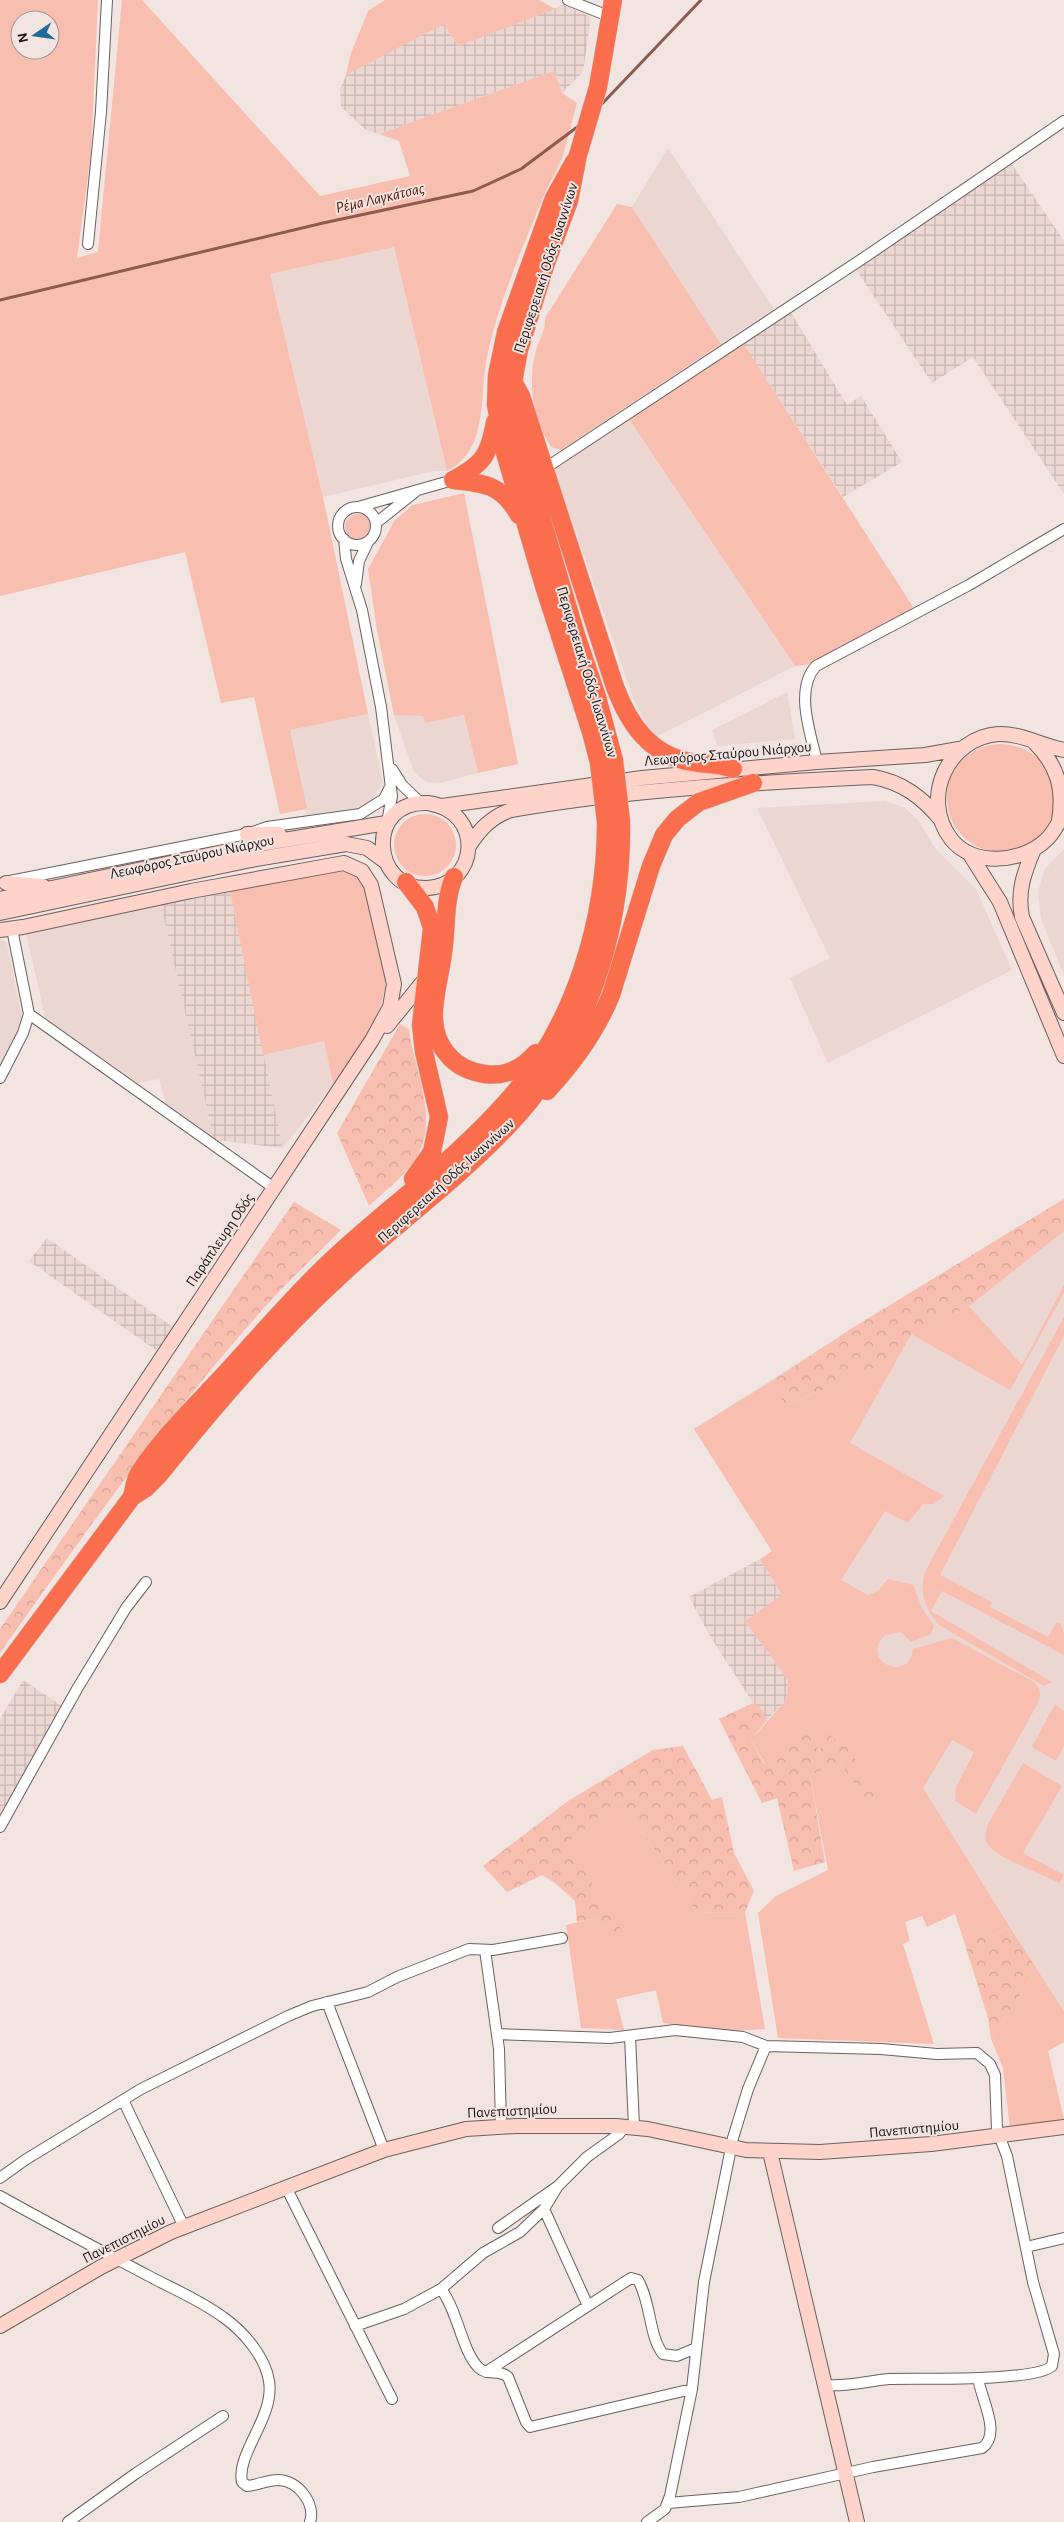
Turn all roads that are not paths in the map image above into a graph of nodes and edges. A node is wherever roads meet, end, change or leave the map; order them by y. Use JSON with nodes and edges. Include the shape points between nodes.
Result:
{"nodes":[{"id":1,"x":107,"y":0,"type":"edge"},
{"id":2,"x":568,"y":0,"type":"edge"},
{"id":3,"x":612,"y":8,"type":"edge"},
{"id":4,"x":1064,"y":121,"type":"edge"},
{"id":5,"x":580,"y":149,"type":"junction"},
{"id":6,"x":88,"y":244,"type":"dead end"},
{"id":7,"x":513,"y":383,"type":"junction"},
{"id":8,"x":497,"y":412,"type":"junction"},
{"id":9,"x":544,"y":469,"type":"junction"},
{"id":10,"x":453,"y":480,"type":"junction"},
{"id":11,"x":420,"y":489,"type":"junction"},
{"id":12,"x":357,"y":507,"type":"junction"},
{"id":13,"x":376,"y":523,"type":"junction"},
{"id":14,"x":1064,"y":529,"type":"edge"},
{"id":15,"x":529,"y":531,"type":"junction"},
{"id":16,"x":344,"y":539,"type":"junction"},
{"id":17,"x":368,"y":542,"type":"junction"},
{"id":18,"x":356,"y":585,"type":"junction"},
{"id":19,"x":1034,"y":742,"type":"junction"},
{"id":20,"x":959,"y":750,"type":"junction"},
{"id":21,"x":1064,"y":750,"type":"edge"},
{"id":22,"x":388,"y":756,"type":"junction"},
{"id":23,"x":606,"y":762,"type":"junction"},
{"id":24,"x":817,"y":762,"type":"junction"},
{"id":25,"x":733,"y":769,"type":"junction"},
{"id":26,"x":753,"y":783,"type":"junction"},
{"id":27,"x":392,"y":785,"type":"junction"},
{"id":28,"x":421,"y":803,"type":"junction"},
{"id":29,"x":442,"y":806,"type":"junction"},
{"id":30,"x":1061,"y":817,"type":"edge"},
{"id":31,"x":941,"y":820,"type":"junction"},
{"id":32,"x":614,"y":822,"type":"junction"},
{"id":33,"x":386,"y":823,"type":"junction"},
{"id":34,"x":247,"y":834,"type":"junction"},
{"id":35,"x":292,"y":838,"type":"junction"},
{"id":36,"x":469,"y":846,"type":"junction"},
{"id":37,"x":1034,"y":849,"type":"junction"},
{"id":38,"x":969,"y":853,"type":"junction"},
{"id":39,"x":386,"y":862,"type":"junction"},
{"id":40,"x":454,"y":877,"type":"junction"},
{"id":41,"x":406,"y":882,"type":"junction"},
{"id":42,"x":3,"y":884,"type":"edge"},
{"id":43,"x":53,"y":888,"type":"junction"},
{"id":44,"x":0,"y":899,"type":"edge"},
{"id":45,"x":24,"y":908,"type":"junction"},
{"id":46,"x":0,"y":914,"type":"edge"},
{"id":47,"x":6,"y":929,"type":"edge"},
{"id":48,"x":426,"y":978,"type":"junction"},
{"id":49,"x":1064,"y":1013,"type":"edge"},
{"id":50,"x":29,"y":1014,"type":"junction"},
{"id":51,"x":555,"y":1032,"type":"junction"},
{"id":52,"x":376,"y":1033,"type":"junction"},
{"id":53,"x":1061,"y":1041,"type":"edge"},
{"id":54,"x":1064,"y":1056,"type":"edge"},
{"id":55,"x":0,"y":1078,"type":"edge"},
{"id":56,"x":516,"y":1117,"type":"junction"},
{"id":57,"x":274,"y":1188,"type":"junction"},
{"id":58,"x":389,"y":1211,"type":"junction"},
{"id":59,"x":132,"y":1497,"type":"junction"},
{"id":60,"x":146,"y":1582,"type":"dead end"},
{"id":61,"x":0,"y":1602,"type":"edge"},
{"id":62,"x":0,"y":1674,"type":"edge"},
{"id":63,"x":0,"y":1827,"type":"edge"},
{"id":64,"x":562,"y":1938,"type":"dead end"},
{"id":65,"x":484,"y":1950,"type":"junction"},
{"id":66,"x":327,"y":2002,"type":"junction"},
{"id":67,"x":497,"y":2034,"type":"junction"},
{"id":68,"x":630,"y":2036,"type":"junction"},
{"id":69,"x":766,"y":2046,"type":"junction"},
{"id":70,"x":123,"y":2100,"type":"junction"},
{"id":71,"x":501,"y":2126,"type":"junction"},
{"id":72,"x":630,"y":2127,"type":"junction"},
{"id":73,"x":1064,"y":2127,"type":"edge"},
{"id":74,"x":999,"y":2136,"type":"junction"},
{"id":75,"x":731,"y":2147,"type":"junction"},
{"id":76,"x":384,"y":2150,"type":"junction"},
{"id":77,"x":770,"y":2152,"type":"junction"},
{"id":78,"x":0,"y":2178,"type":"edge"},
{"id":79,"x":558,"y":2186,"type":"junction"},
{"id":80,"x":286,"y":2187,"type":"junction"},
{"id":81,"x":0,"y":2196,"type":"edge"},
{"id":82,"x":544,"y":2208,"type":"junction"},
{"id":83,"x":184,"y":2227,"type":"junction"},
{"id":84,"x":498,"y":2228,"type":"dead end"},
{"id":85,"x":1064,"y":2238,"type":"edge"},
{"id":86,"x":1026,"y":2247,"type":"junction"},
{"id":87,"x":116,"y":2259,"type":"junction"},
{"id":88,"x":441,"y":2289,"type":"junction"},
{"id":89,"x":588,"y":2306,"type":"junction"},
{"id":90,"x":0,"y":2326,"type":"edge"},
{"id":91,"x":355,"y":2326,"type":"junction"},
{"id":92,"x":696,"y":2348,"type":"junction"},
{"id":93,"x":486,"y":2372,"type":"junction"},
{"id":94,"x":978,"y":2378,"type":"junction"},
{"id":95,"x":825,"y":2385,"type":"junction"},
{"id":96,"x":692,"y":2389,"type":"junction"},
{"id":97,"x":392,"y":2399,"type":"dead end"},
{"id":98,"x":223,"y":2416,"type":"dead end"},
{"id":99,"x":846,"y":2474,"type":"junction"},
{"id":100,"x":668,"y":2503,"type":"junction"},
{"id":101,"x":68,"y":2522,"type":"edge"},
{"id":102,"x":310,"y":2522,"type":"edge"},
{"id":103,"x":647,"y":2522,"type":"edge"},
{"id":104,"x":857,"y":2522,"type":"edge"}],
"edges":[{"from":1,"to":6,"type":"street","via":[[101,112]]},
{"from":2,"to":3,"type":"street"},
{"from":3,"to":5,"type":"highway","name":"Περιφερειακή Οδός Ιωαννίνων","via":[[598,87]]},
{"from":4,"to":9,"type":"street"},
{"from":5,"to":7,"type":"highway","name":"Περιφερειακή Οδός Ιωαννίνων","via":[[569,201],[519,350]]},
{"from":5,"to":8,"type":"highway","name":"Περιφερειακή Οδός Ιωαννίνων","via":[[554,198],[506,332],[496,385]]},
{"from":7,"to":9,"type":"highway","via":[[521,396]]},
{"from":7,"to":23,"type":"highway","name":"Περιφερειακή Οδός Ιωαννίνων","via":[[513,412],[519,441],[600,705]]},
{"from":8,"to":10,"type":"highway","via":[[490,446],[483,460]]},
{"from":8,"to":15,"type":"highway","name":"Περιφερειακή Οδός Ιωαννίνων","via":[[505,453]]},
{"from":9,"to":25,"type":"highway","via":[[615,687],[632,724],[649,743],[667,754]]},
{"from":10,"to":11,"type":"street"},
{"from":10,"to":15,"type":"highway","via":[[485,484],[499,491],[514,506]]},
{"from":11,"to":12,"type":"street"},
{"from":11,"to":13,"type":"street"},
{"from":12,"to":13,"type":"street","via":[[367,510]]},
{"from":12,"to":16,"type":"street","via":[[340,519],[339,529]]},
{"from":13,"to":17,"type":"street","via":[[375,534]]},
{"from":14,"to":24,"type":"street","via":[[940,601],[816,666],[807,680],[805,695]]},
{"from":15,"to":23,"type":"highway","name":"Περιφερειακή Οδός Ιωαννίνων","via":[[591,732]]},
{"from":16,"to":17,"type":"street","via":[[358,545]]},
{"from":16,"to":18,"type":"street","via":[[346,559]]},
{"from":17,"to":18,"type":"street","via":[[359,561]]},
{"from":18,"to":22,"type":"street"},
{"from":19,"to":20,"type":"street","name":"Λεωφόρος Σταύρου Νιάρχου","via":[[1013,735],[996,734],[974,740]]},
{"from":19,"to":21,"type":"street","name":"Λεωφόρος Σταύρου Νιάρχου"},
{"from":19,"to":30,"type":"street","name":"Λεωφόρος Σταύρου Νιάρχου","via":[[1058,778],[1062,791]]},
{"from":20,"to":24,"type":"street","name":"Λεωφόρος Σταύρου Νιάρχου"},
{"from":20,"to":31,"type":"street","name":"Λεωφόρος Σταύρου Νιάρχου","via":[[948,762],[942,776],[938,803]]},
{"from":22,"to":27,"type":"street"},
{"from":22,"to":28,"type":"street","via":[[397,778]]},
{"from":23,"to":32,"type":"highway","name":"Περιφερειακή Οδός Ιωαννίνων","bridge":true},
{"from":24,"to":25,"type":"street","name":"Λεωφόρος Σταύρου Νιάρχου"},
{"from":25,"to":29,"type":"street","name":"Λεωφόρος Σταύρου Νιάρχου","via":[[588,784]]},
{"from":26,"to":31,"type":"street","name":"Λεωφόρος Σταύρου Νιάρχου","via":[[885,780],[899,784],[922,800]]},
{"from":26,"to":36,"type":"street","name":"Λεωφόρος Σταύρου Νιάρχου","via":[[612,796],[511,810],[486,824]]},
{"from":26,"to":56,"type":"highway","via":[[699,802],[677,819],[664,835],[602,1016],[571,1066],[540,1099]]},
{"from":27,"to":33,"type":"street","via":[[392,807]]},
{"from":27,"to":34,"type":"street","via":[[384,799],[360,814],[267,827]]},
{"from":28,"to":29,"type":"street"},
{"from":28,"to":33,"type":"street","via":[[403,809]]},
{"from":29,"to":36,"type":"street","via":[[458,818],[466,830]]},
{"from":30,"to":37,"type":"street","name":"Λεωφόρος Σταύρου Νιάρχου","via":[[1051,836]]},
{"from":31,"to":38,"type":"street","name":"Λεωφόρος Σταύρου Νιάρχου","via":[[951,839]]},
{"from":32,"to":51,"type":"highway","name":"Περιφερειακή Οδός Ιωαννίνων","via":[[592,933],[576,984]]},
{"from":32,"to":56,"type":"highway","name":"Περιφερειακή Οδός Ιωαννίνων","via":[[622,851],[610,936],[597,978],[572,1036]]},
{"from":33,"to":35,"type":"street","name":"Λεωφόρος Σταύρου Νιάρχου"},
{"from":33,"to":39,"type":"street","via":[[382,842]]},
{"from":34,"to":35,"type":"street"},
{"from":34,"to":42,"type":"street","via":[[24,877]]},
{"from":35,"to":43,"type":"street","name":"Λεωφόρος Σταύρου Νιάρχου"},
{"from":36,"to":40,"type":"street","via":[[467,858]]},
{"from":37,"to":38,"type":"street","name":"Λεωφόρος Σταύρου Νιάρχου","via":[[1009,859]]},
{"from":37,"to":49,"type":"street","via":[[1025,870],[1019,901],[1022,917]]},
{"from":38,"to":53,"type":"street","via":[[1000,902]]},
{"from":39,"to":41,"type":"street"},
{"from":39,"to":45,"type":"street","name":"Λεωφόρος Σταύρου Νιάρχου","via":[[361,846],[338,846],[251,860]]},
{"from":40,"to":41,"type":"street","via":[[439,886],[426,888]]},
{"from":40,"to":51,"type":"highway","via":[[447,900],[444,953],[434,1009],[434,1026],[442,1049],[456,1063],[471,1070],[486,1074],[504,1073],[528,1062]]},
{"from":41,"to":48,"type":"highway","via":[[425,907],[430,923],[432,937]]},
{"from":42,"to":43,"type":"street"},
{"from":43,"to":44,"type":"street","name":"Λεωφόρος Σταύρου Νιάρχου"},
{"from":45,"to":46,"type":"street","name":"Λεωφόρος Σταύρου Νιάρχου"},
{"from":45,"to":47,"type":"street"},
{"from":47,"to":50,"type":"street"},
{"from":47,"to":52,"type":"street","name":"Παράπλευρη Οδός","via":[[333,863],[353,865],[366,876],[373,891],[394,984],[390,1007]]},
{"from":48,"to":52,"type":"street","via":[[389,1023]]},
{"from":48,"to":58,"type":"highway","via":[[421,1034],[438,1110],[438,1132],[426,1162]]},
{"from":50,"to":55,"type":"street","via":[[24,1033]]},
{"from":50,"to":57,"type":"street"},
{"from":51,"to":58,"type":"highway","name":"Περιφερειακή Οδός Ιωαννίνων","via":[[509,1100]]},
{"from":52,"to":57,"type":"street","name":"Παράπλευρη Οδός"},
{"from":53,"to":54,"type":"street"},
{"from":56,"to":59,"type":"highway","name":"Περιφερειακή Οδός Ιωαννίνων","via":[[446,1184],[326,1288],[216,1406],[158,1476]]},
{"from":57,"to":61,"type":"street","name":"Παράπλευρη Οδός"},
{"from":58,"to":59,"type":"highway","name":"Περιφερειακή Οδός Ιωαννίνων","via":[[334,1258],[213,1387],[138,1474]]},
{"from":59,"to":62,"type":"highway","name":"Περιφερειακή Οδός Ιωαννίνων"},
{"from":60,"to":63,"type":"street","via":[[126,1608],[82,1681]]},
{"from":64,"to":65,"type":"street"},
{"from":65,"to":66,"type":"street","via":[[461,1952],[368,1992]]},
{"from":65,"to":67,"type":"street"},
{"from":66,"to":70,"type":"street","via":[[269,2024]]},
{"from":66,"to":76,"type":"street"},
{"from":67,"to":68,"type":"street"},
{"from":67,"to":71,"type":"street"},
{"from":68,"to":69,"type":"street","via":[[680,2030],[743,2037]]},
{"from":68,"to":72,"type":"street"},
{"from":69,"to":74,"type":"street","via":[[977,2053],[988,2061],[995,2075]]},
{"from":69,"to":75,"type":"street","via":[[748,2089]]},
{"from":70,"to":78,"type":"street"},
{"from":70,"to":83,"type":"street"},
{"from":71,"to":72,"type":"street","name":"Πανεπιστημίου"},
{"from":71,"to":76,"type":"street","name":"Πανεπιστημίου","via":[[452,2132]]},
{"from":72,"to":75,"type":"street","name":"Πανεπιστημίου"},
{"from":72,"to":79,"type":"street","via":[[587,2157]]},
{"from":73,"to":74,"type":"street","name":"Πανεπιστημίου"},
{"from":74,"to":77,"type":"street","name":"Πανεπιστημίου","via":[[850,2151]]},
{"from":74,"to":86,"type":"street","via":[[1007,2156]]},
{"from":75,"to":77,"type":"street","name":"Πανεπιστημίου"},
{"from":75,"to":92,"type":"street","via":[[704,2282]]},
{"from":76,"to":80,"type":"street","name":"Πανεπιστημίου"},
{"from":77,"to":95,"type":"street"},
{"from":79,"to":82,"type":"street"},
{"from":79,"to":84,"type":"street"},
{"from":80,"to":83,"type":"street","name":"Πανεπιστημίου"},
{"from":80,"to":91,"type":"street"},
{"from":81,"to":87,"type":"street"},
{"from":82,"to":88,"type":"street","via":[[514,2236],[483,2253]]},
{"from":82,"to":89,"type":"street"},
{"from":83,"to":87,"type":"street","name":"Πανεπιστημίου"},
{"from":85,"to":86,"type":"street"},
{"from":86,"to":94,"type":"street","via":[[1054,2362],[1042,2371]]},
{"from":87,"to":90,"type":"street","name":"Πανεπιστημίου"},
{"from":87,"to":102,"type":"street","via":[[189,2296],[224,2318],[255,2350],[267,2373],[269,2395],[241,2480],[248,2486],[276,2480],[289,2483],[307,2500],[311,2510]]},
{"from":88,"to":91,"type":"street","via":[[404,2309]]},
{"from":88,"to":93,"type":"street","via":[[452,2306],[473,2360]]},
{"from":89,"to":92,"type":"street","via":[[619,2284],[634,2278],[646,2295],[658,2347],[663,2354],[677,2356]]},
{"from":89,"to":93,"type":"street"},
{"from":91,"to":97,"type":"street"},
{"from":92,"to":96,"type":"street"},
{"from":93,"to":96,"type":"street","via":[[503,2373],[508,2377],[526,2422],[532,2428]]},
{"from":94,"to":95,"type":"street"},
{"from":94,"to":99,"type":"street","via":[[992,2430],[985,2445]]},
{"from":95,"to":99,"type":"street"},
{"from":96,"to":100,"type":"street"},
{"from":98,"to":101,"type":"street"},
{"from":99,"to":100,"type":"street","via":[[738,2497]]},
{"from":99,"to":104,"type":"street"},
{"from":100,"to":103,"type":"street","via":[[660,2514]]}]}
